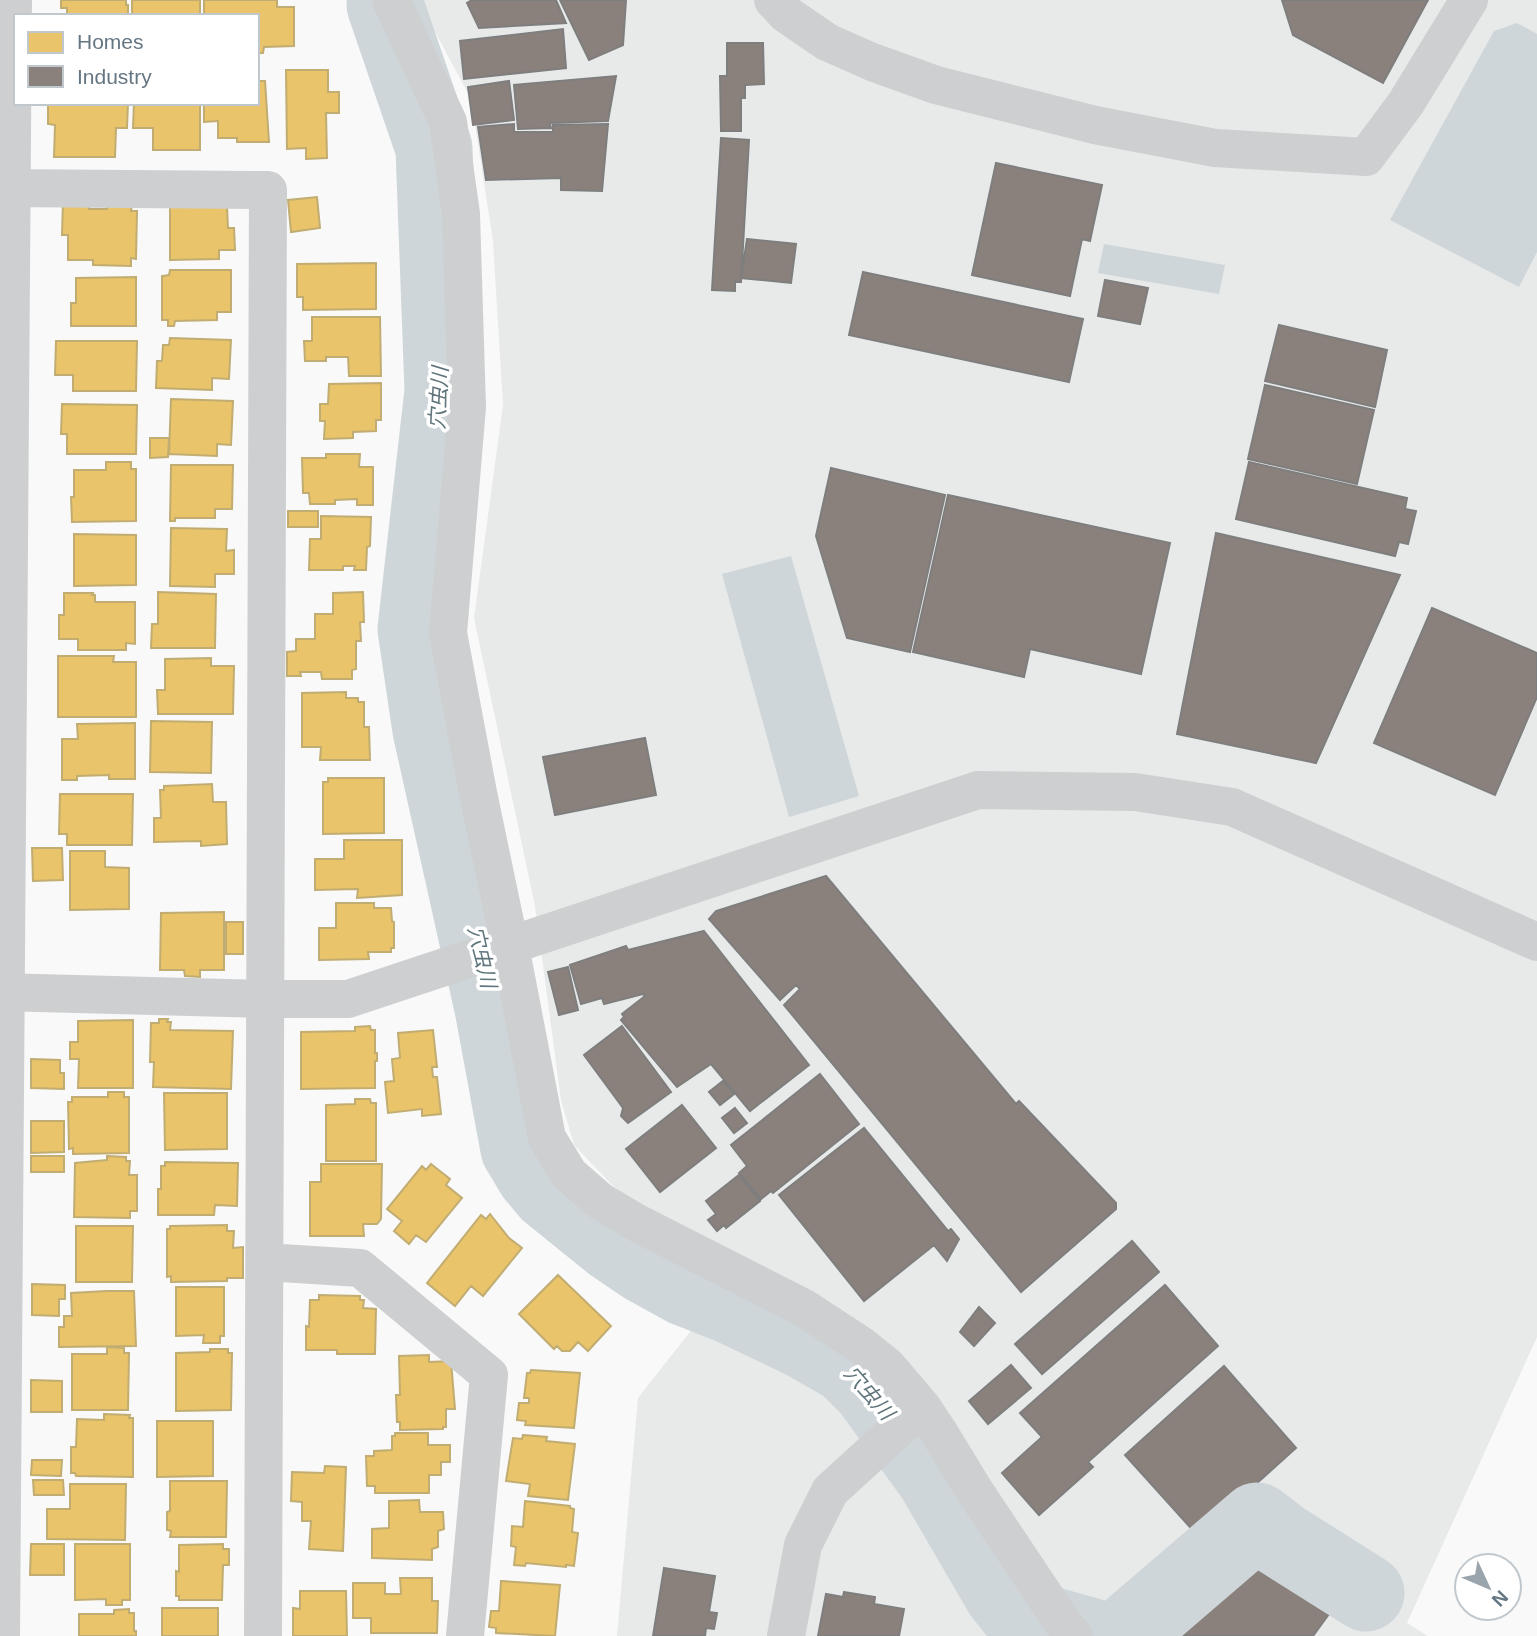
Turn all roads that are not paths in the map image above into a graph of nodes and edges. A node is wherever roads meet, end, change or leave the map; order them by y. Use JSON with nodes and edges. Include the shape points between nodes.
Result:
{"nodes":[{"id":1,"x":13,"y":0,"type":"edge"},
{"id":2,"x":391,"y":0,"type":"edge"},
{"id":3,"x":773,"y":0,"type":"edge"},
{"id":4,"x":1469,"y":0,"type":"edge"},
{"id":5,"x":6,"y":188,"type":"edge"},
{"id":6,"x":1537,"y":942,"type":"edge"},
{"id":7,"x":510,"y":946,"type":"junction"},
{"id":8,"x":3,"y":992,"type":"edge"},
{"id":9,"x":265,"y":999,"type":"junction"},
{"id":10,"x":265,"y":1262,"type":"junction"},
{"id":11,"x":922,"y":1408,"type":"junction"},
{"id":12,"x":1,"y":1636,"type":"edge"},
{"id":13,"x":263,"y":1636,"type":"edge"},
{"id":14,"x":465,"y":1636,"type":"edge"},
{"id":15,"x":786,"y":1636,"type":"edge"},
{"id":16,"x":1074,"y":1636,"type":"edge"}],
"edges":[{"from":1,"to":5,"type":"street"},
{"from":2,"to":7,"type":"street","via":[[448,122],[461,214],[467,407],[448,633]]},
{"from":3,"to":4,"type":"street","via":[[827,42],[936,85],[1095,125],[1215,148],[1366,157],[1406,103]]},
{"from":5,"to":8,"type":"street"},
{"from":5,"to":9,"type":"street","via":[[268,190]]},
{"from":6,"to":7,"type":"street","via":[[1232,807],[1136,792],[978,790]]},
{"from":7,"to":9,"type":"street","via":[[348,999]]},
{"from":7,"to":11,"type":"street","via":[[547,1138],[569,1174],[637,1223],[804,1308],[862,1346],[887,1366]]},
{"from":8,"to":9,"type":"street"},
{"from":8,"to":12,"type":"street"},
{"from":9,"to":10,"type":"street"},
{"from":10,"to":13,"type":"street"},
{"from":10,"to":14,"type":"street","via":[[360,1268],[489,1375]]},
{"from":11,"to":15,"type":"street","via":[[830,1491],[803,1545]]},
{"from":11,"to":16,"type":"street"}]}
